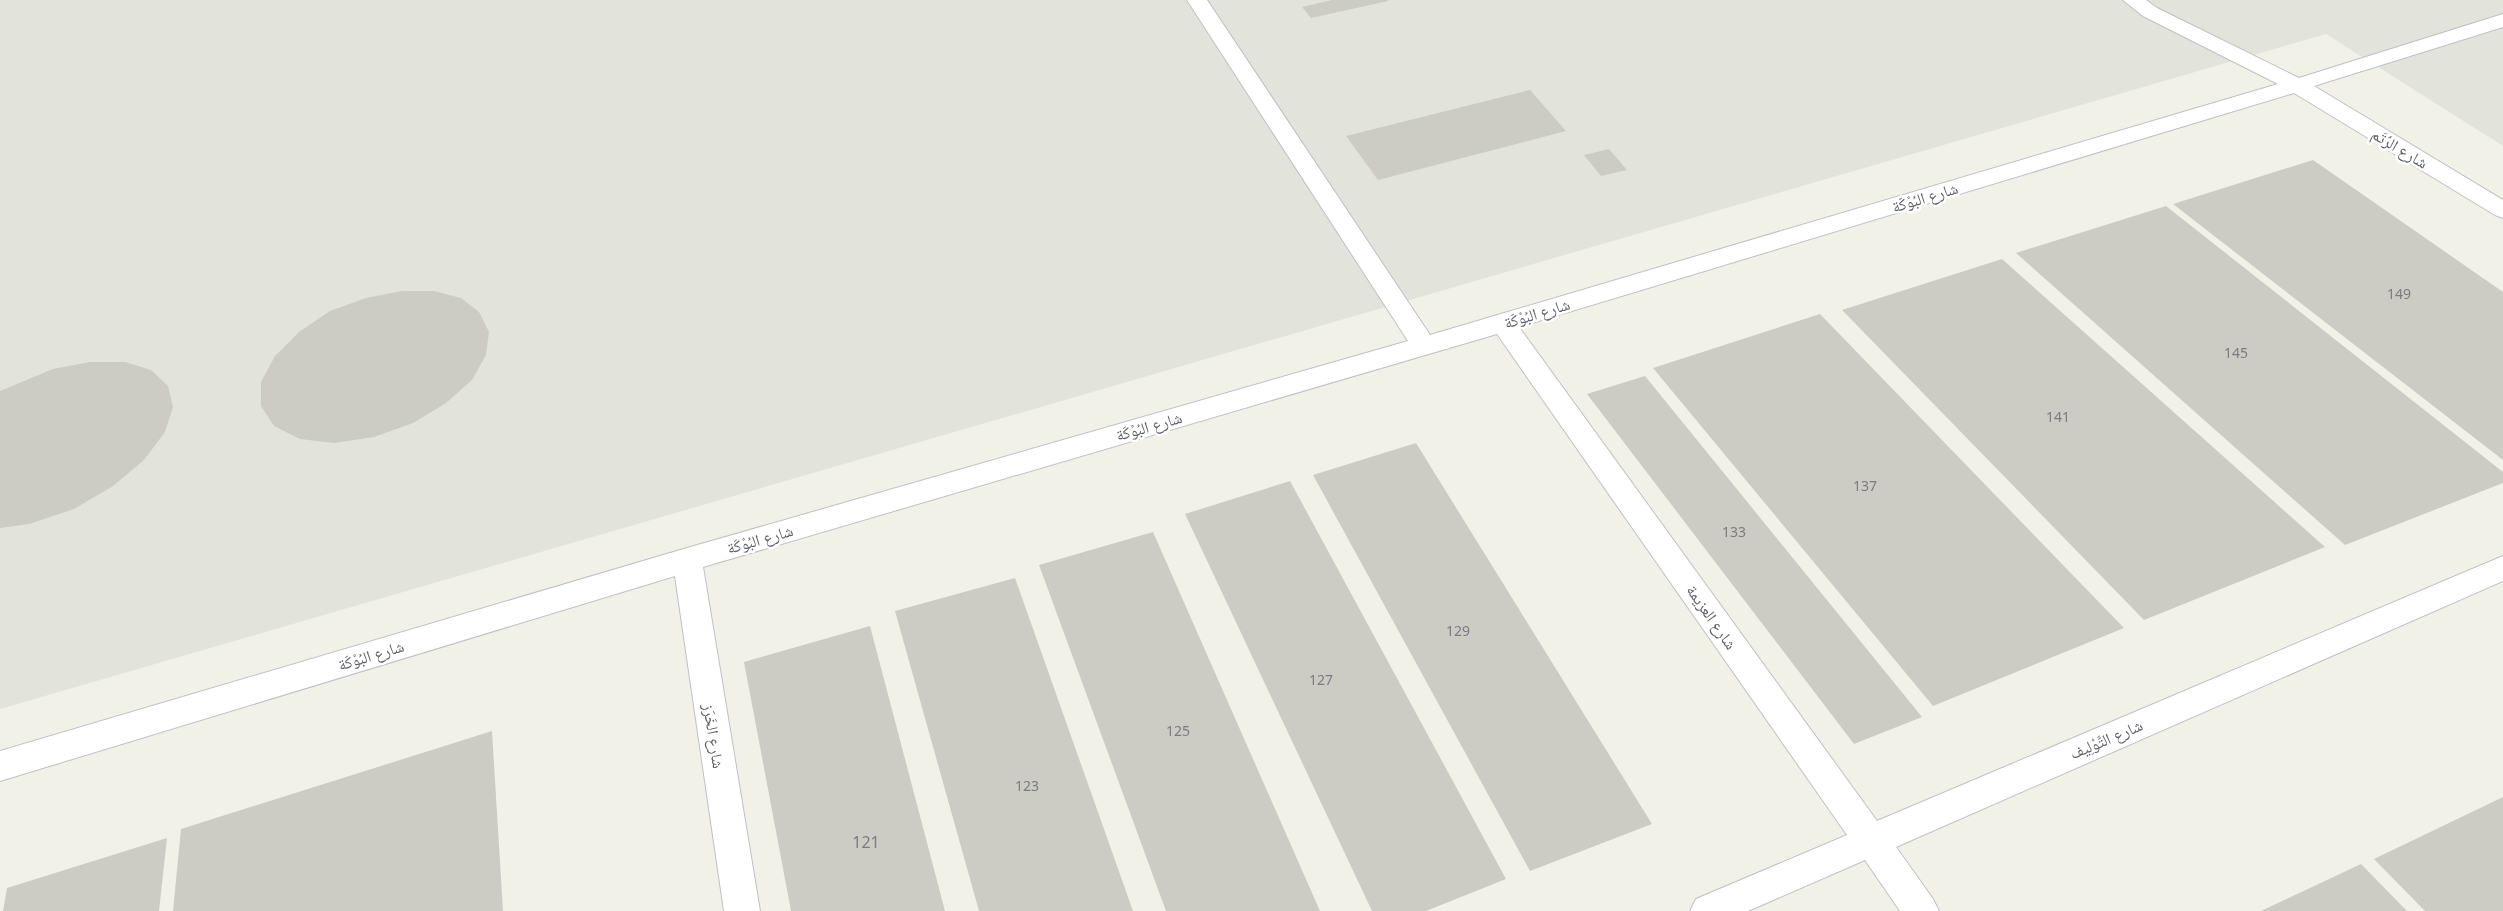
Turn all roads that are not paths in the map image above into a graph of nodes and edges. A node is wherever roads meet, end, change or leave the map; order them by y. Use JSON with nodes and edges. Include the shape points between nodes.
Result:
{"nodes":[{"id":1,"x":1197,"y":0,"type":"edge"},
{"id":2,"x":2133,"y":0,"type":"edge"},
{"id":3,"x":2503,"y":20,"type":"edge"},
{"id":4,"x":2297,"y":85,"type":"junction"},
{"id":5,"x":2503,"y":210,"type":"edge"},
{"id":6,"x":1503,"y":323,"type":"junction"},
{"id":7,"x":1424,"y":346,"type":"junction"},
{"id":8,"x":687,"y":560,"type":"junction"},
{"id":9,"x":2503,"y":568,"type":"edge"},
{"id":10,"x":0,"y":766,"type":"edge"},
{"id":11,"x":1871,"y":841,"type":"junction"},
{"id":12,"x":742,"y":911,"type":"edge"},
{"id":13,"x":1708,"y":911,"type":"edge"},
{"id":14,"x":1921,"y":911,"type":"edge"}],
"edges":[{"from":1,"to":7,"type":"street"},
{"from":2,"to":4,"type":"street","name":"شارع الرُتَم","via":[[2150,12]]},
{"from":3,"to":4,"type":"street","name":"شارع البُوْكَة"},
{"from":4,"to":5,"type":"street","name":"شارع الرُتَم"},
{"from":4,"to":6,"type":"street","name":"شارع البُوْكَة"},
{"from":6,"to":7,"type":"street","name":"شارع البُوْكَة"},
{"from":6,"to":11,"type":"street","name":"شارع العزيمة"},
{"from":7,"to":8,"type":"street","name":"شارع البُوْكَة"},
{"from":8,"to":10,"type":"street","name":"شارع البُوْكَة"},
{"from":8,"to":12,"type":"street","name":"شارع الخَرَز"},
{"from":9,"to":11,"type":"street","name":"شارع التَّوْلِيف"},
{"from":11,"to":13,"type":"street","name":"شارع التَّوْلِيف"},
{"from":11,"to":14,"type":"street","name":"شارع العزيمة"}]}
